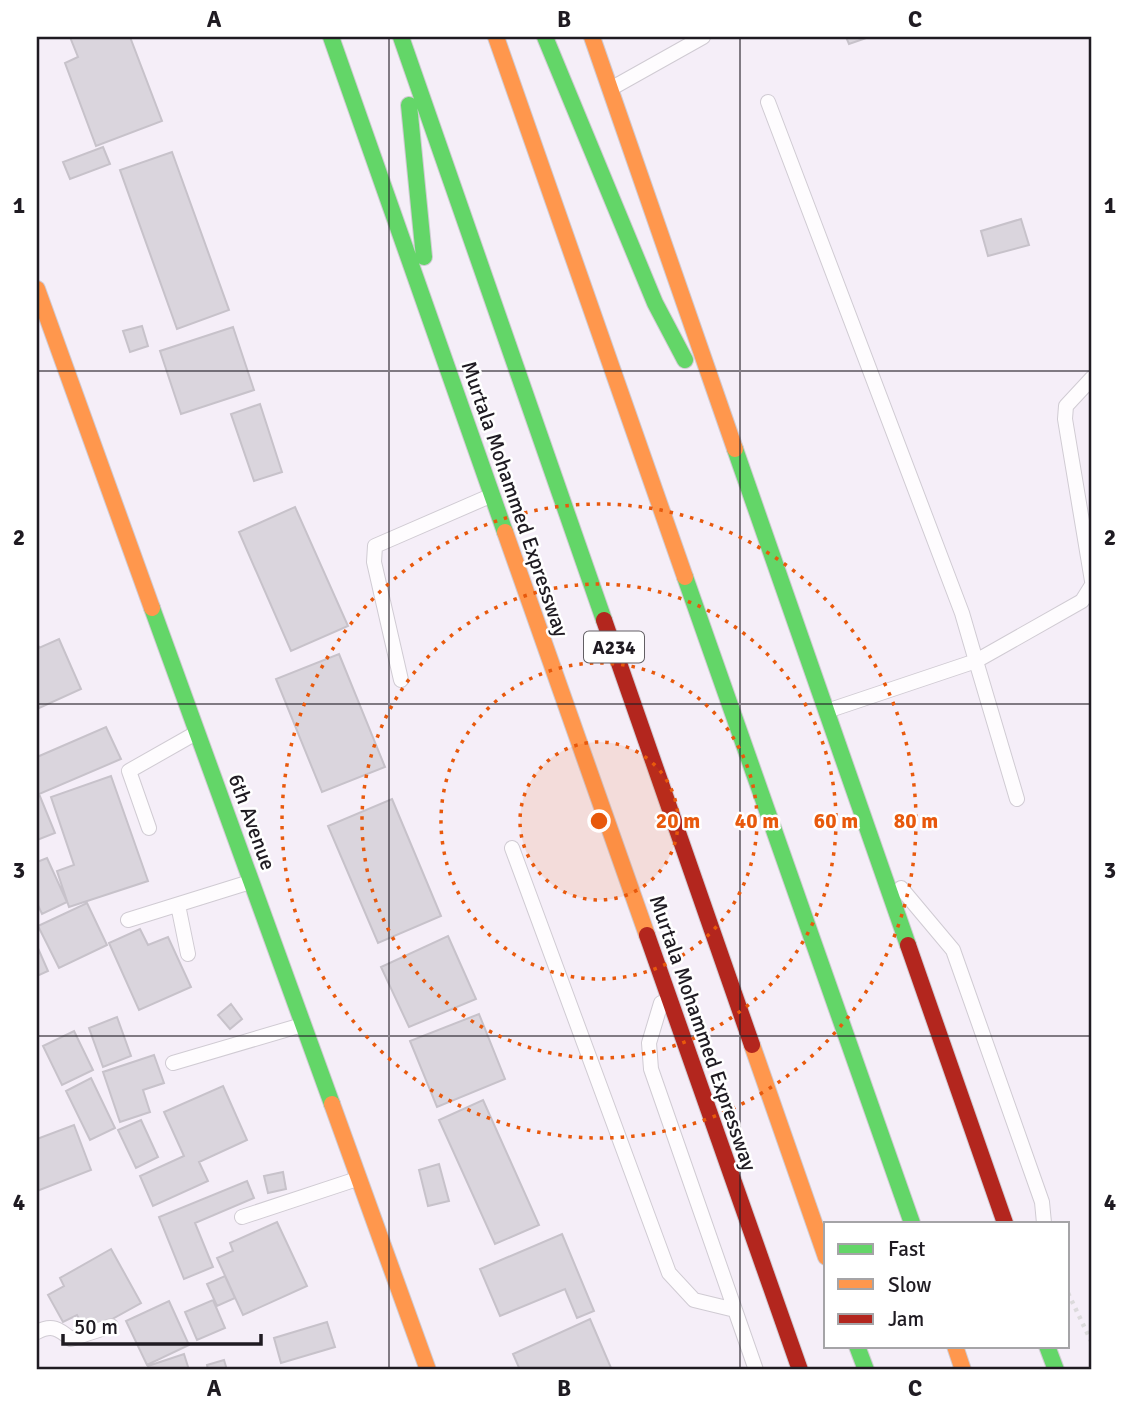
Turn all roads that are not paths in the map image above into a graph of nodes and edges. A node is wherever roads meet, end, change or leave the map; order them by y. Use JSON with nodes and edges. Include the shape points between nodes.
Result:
{"nodes":[{"id":1,"x":331,"y":37,"type":"edge"},
{"id":2,"x":496,"y":37,"type":"edge"},
{"id":3,"x":545,"y":37,"type":"edge"},
{"id":4,"x":592,"y":37,"type":"edge"},
{"id":5,"x":703,"y":37,"type":"edge"},
{"id":6,"x":401,"y":38,"type":"edge"},
{"id":7,"x":610,"y":89,"type":"junction"},
{"id":8,"x":768,"y":102,"type":"dead end"},
{"id":9,"x":37,"y":289,"type":"edge"},
{"id":10,"x":431,"y":322,"type":"junction"},
{"id":11,"x":1092,"y":378,"type":"edge"},
{"id":12,"x":747,"y":480,"type":"junction"},
{"id":13,"x":492,"y":496,"type":"junction"},
{"id":14,"x":1092,"y":583,"type":"edge"},
{"id":15,"x":976,"y":661,"type":"junction"},
{"id":16,"x":401,"y":680,"type":"dead end"},
{"id":17,"x":827,"y":711,"type":"junction"},
{"id":18,"x":197,"y":732,"type":"junction"},
{"id":19,"x":1017,"y":799,"type":"dead end"},
{"id":20,"x":149,"y":828,"type":"dead end"},
{"id":21,"x":512,"y":848,"type":"dead end"},
{"id":22,"x":881,"y":866,"type":"junction"},
{"id":23,"x":251,"y":881,"type":"junction"},
{"id":24,"x":178,"y":905,"type":"junction"},
{"id":25,"x":128,"y":920,"type":"dead end"},
{"id":26,"x":188,"y":954,"type":"dead end"},
{"id":27,"x":665,"y":988,"type":"junction"},
{"id":28,"x":303,"y":1025,"type":"junction"},
{"id":29,"x":173,"y":1063,"type":"dead end"},
{"id":30,"x":359,"y":1179,"type":"junction"},
{"id":31,"x":242,"y":1217,"type":"dead end"},
{"id":32,"x":912,"y":1222,"type":"edge"},
{"id":33,"x":1005,"y":1222,"type":"edge"},
{"id":34,"x":1044,"y":1222,"type":"edge"},
{"id":35,"x":824,"y":1251,"type":"edge"},
{"id":36,"x":735,"y":1310,"type":"junction"},
{"id":37,"x":111,"y":1326,"type":"dead end"},
{"id":38,"x":37,"y":1332,"type":"edge"},
{"id":39,"x":858,"y":1348,"type":"edge"},
{"id":40,"x":956,"y":1348,"type":"edge"},
{"id":41,"x":1048,"y":1348,"type":"edge"},
{"id":42,"x":428,"y":1370,"type":"edge"},
{"id":43,"x":756,"y":1370,"type":"edge"},
{"id":44,"x":800,"y":1370,"type":"edge"},
{"id":45,"x":866,"y":1370,"type":"edge"},
{"id":46,"x":963,"y":1370,"type":"edge"},
{"id":47,"x":1056,"y":1370,"type":"edge"}],
"edges":[{"from":1,"to":10,"type":"main road","name":"Murtala Mohammed Expressway"},
{"from":2,"to":32,"type":"main road"},
{"from":3,"to":12,"type":"main road","via":[[655,303]]},
{"from":4,"to":7,"type":"main road"},
{"from":5,"to":7,"type":"lane"},
{"from":6,"to":10,"type":"main road"},
{"from":6,"to":35,"type":"main road","name":"Murtala Mohammed Expressway","number":"A234"},
{"from":7,"to":12,"type":"main road"},
{"from":8,"to":15,"type":"lane","via":[[962,613]]},
{"from":9,"to":18,"type":"main road","name":"6th Avenue"},
{"from":10,"to":13,"type":"main road","name":"Murtala Mohammed Expressway"},
{"from":11,"to":14,"type":"lane","via":[[1066,406],[1065,419]]},
{"from":12,"to":17,"type":"main road"},
{"from":13,"to":16,"type":"lane","via":[[375,546],[374,562]]},
{"from":13,"to":27,"type":"main road","name":"Murtala Mohammed Expressway"},
{"from":14,"to":15,"type":"lane","via":[[1082,601]]},
{"from":15,"to":17,"type":"lane"},
{"from":15,"to":19,"type":"lane"},
{"from":17,"to":22,"type":"main road"},
{"from":18,"to":20,"type":"lane","via":[[129,771]]},
{"from":18,"to":23,"type":"main road","name":"6th Avenue"},
{"from":21,"to":36,"type":"lane","via":[[669,1273],[694,1300]]},
{"from":22,"to":33,"type":"main road"},
{"from":22,"to":34,"type":"lane","via":[[953,950],[1042,1202]]},
{"from":23,"to":24,"type":"lane"},
{"from":23,"to":28,"type":"main road","name":"6th Avenue"},
{"from":24,"to":25,"type":"lane"},
{"from":24,"to":26,"type":"lane"},
{"from":27,"to":36,"type":"lane","via":[[649,1043],[651,1069]]},
{"from":27,"to":44,"type":"main road","name":"Murtala Mohammed Expressway"},
{"from":28,"to":29,"type":"lane"},
{"from":28,"to":30,"type":"main road","name":"6th Avenue"},
{"from":30,"to":31,"type":"lane"},
{"from":30,"to":42,"type":"main road","name":"6th Avenue"},
{"from":36,"to":43,"type":"lane"},
{"from":37,"to":38,"type":"lane","via":[[71,1339],[56,1328]]},
{"from":39,"to":45,"type":"main road"},
{"from":40,"to":46,"type":"main road"},
{"from":41,"to":47,"type":"main road"}]}
